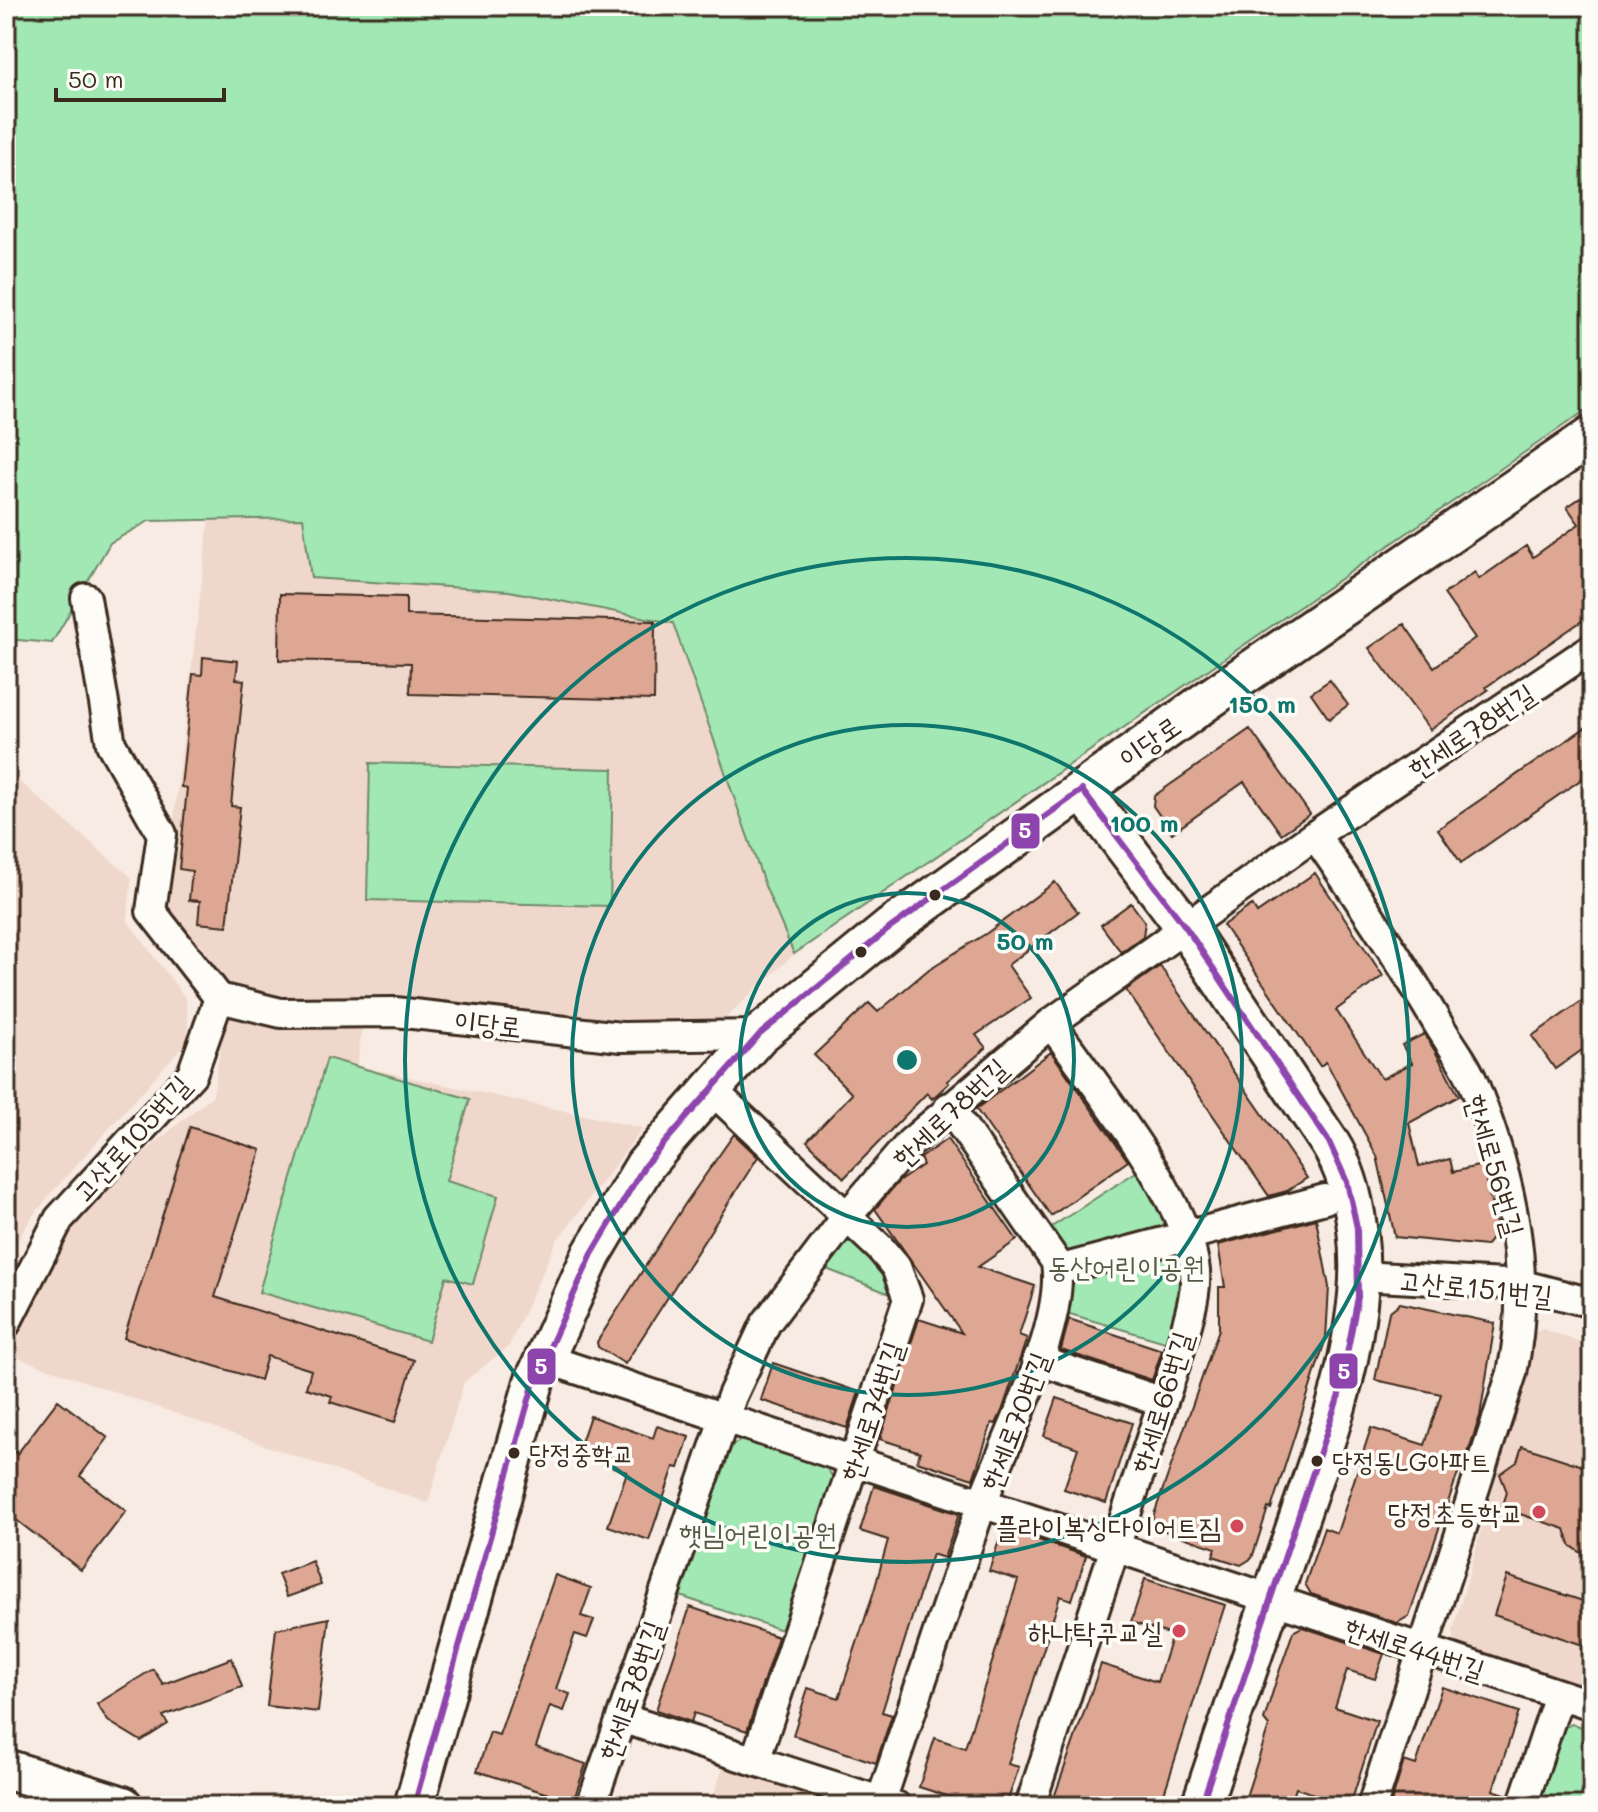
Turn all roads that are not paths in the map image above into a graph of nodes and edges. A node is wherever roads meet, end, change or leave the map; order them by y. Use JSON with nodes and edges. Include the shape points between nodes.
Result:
{"nodes":[{"id":1,"x":1592,"y":436,"type":"edge"},
{"id":2,"x":86,"y":598,"type":"dead end"},
{"id":3,"x":1592,"y":648,"type":"edge"},
{"id":4,"x":1082,"y":790,"type":"junction"},
{"id":5,"x":1315,"y":835,"type":"junction"},
{"id":6,"x":1187,"y":929,"type":"junction"},
{"id":7,"x":219,"y":998,"type":"junction"},
{"id":8,"x":1051,"y":1023,"type":"junction"},
{"id":9,"x":759,"y":1035,"type":"junction"},
{"id":10,"x":711,"y":1089,"type":"junction"},
{"id":11,"x":949,"y":1107,"type":"junction"},
{"id":12,"x":1325,"y":1199,"type":"dead end"},
{"id":13,"x":848,"y":1215,"type":"junction"},
{"id":14,"x":1187,"y":1236,"type":"junction"},
{"id":15,"x":1058,"y":1270,"type":"junction"},
{"id":16,"x":1359,"y":1276,"type":"junction"},
{"id":17,"x":1523,"y":1285,"type":"junction"},
{"id":18,"x":1592,"y":1303,"type":"edge"},
{"id":19,"x":6,"y":1323,"type":"edge"},
{"id":20,"x":543,"y":1358,"type":"junction"},
{"id":21,"x":1037,"y":1360,"type":"junction"},
{"id":22,"x":1163,"y":1402,"type":"junction"},
{"id":23,"x":723,"y":1418,"type":"junction"},
{"id":24,"x":854,"y":1462,"type":"junction"},
{"id":25,"x":982,"y":1505,"type":"junction"},
{"id":26,"x":1114,"y":1549,"type":"junction"},
{"id":27,"x":1271,"y":1602,"type":"junction"},
{"id":28,"x":1423,"y":1650,"type":"junction"},
{"id":29,"x":1559,"y":1695,"type":"junction"},
{"id":30,"x":1592,"y":1705,"type":"edge"},
{"id":31,"x":621,"y":1718,"type":"junction"},
{"id":32,"x":755,"y":1761,"type":"junction"},
{"id":33,"x":23,"y":1784,"type":"edge"},
{"id":34,"x":888,"y":1804,"type":"edge"},
{"id":35,"x":123,"y":1806,"type":"edge"},
{"id":36,"x":414,"y":1806,"type":"edge"},
{"id":37,"x":591,"y":1806,"type":"edge"},
{"id":38,"x":1030,"y":1806,"type":"edge"},
{"id":39,"x":1201,"y":1806,"type":"edge"},
{"id":40,"x":1372,"y":1806,"type":"edge"},
{"id":41,"x":1522,"y":1806,"type":"edge"}],
"edges":[{"from":1,"to":4,"type":"street","name":"이당로"},
{"from":2,"to":7,"type":"street","via":[[111,744],[162,834],[151,911]]},
{"from":3,"to":5,"type":"street","name":"한세로78번길"},
{"from":4,"to":6,"type":"street","name":"고산로151번길"},
{"from":4,"to":9,"type":"street","name":"이당로","via":[[890,928]]},
{"from":5,"to":6,"type":"street","name":"한세로78번길"},
{"from":5,"to":17,"type":"street","name":"한세로56번길","via":[[1400,959],[1474,1085],[1513,1206]]},
{"from":6,"to":8,"type":"street","name":"한세로78번길"},
{"from":6,"to":16,"type":"street","name":"고산로151번길","via":[[1342,1163]]},
{"from":7,"to":9,"type":"street","name":"이당로","via":[[281,1013],[395,1012],[621,1037]]},
{"from":7,"to":19,"type":"street","name":"고산로105번길","via":[[192,1074],[59,1219]]},
{"from":8,"to":11,"type":"street","name":"한세로78번길"},
{"from":8,"to":14,"type":"street","name":"한세로66번길","via":[[1167,1193]]},
{"from":9,"to":10,"type":"street","name":"이당로"},
{"from":10,"to":13,"type":"street","name":"한세로74번길"},
{"from":10,"to":20,"type":"street","name":"이당로","via":[[645,1165],[592,1254]]},
{"from":11,"to":13,"type":"street","name":"한세로78번길"},
{"from":11,"to":15,"type":"street"},
{"from":12,"to":14,"type":"street"},
{"from":13,"to":23,"type":"street","name":"한세로78번길","via":[[766,1323]]},
{"from":13,"to":24,"type":"street","name":"한세로74번길","via":[[896,1267],[908,1299]]},
{"from":14,"to":15,"type":"street"},
{"from":14,"to":22,"type":"street","name":"한세로66번길","via":[[1195,1287]]},
{"from":15,"to":21,"type":"street","name":"한세로70번길","via":[[1053,1312]]},
{"from":16,"to":17,"type":"street","name":"고산로151번길"},
{"from":16,"to":27,"type":"street","name":"고산로151번길","via":[[1356,1319],[1338,1400]]},
{"from":17,"to":18,"type":"street","name":"고산로151번길"},
{"from":17,"to":28,"type":"street","name":"한세로56번길","via":[[1512,1373]]},
{"from":20,"to":23,"type":"street","name":"한세로44번길"},
{"from":20,"to":36,"type":"street","name":"이당로"},
{"from":21,"to":22,"type":"street"},
{"from":21,"to":25,"type":"street","name":"한세로70번길"},
{"from":22,"to":26,"type":"street","name":"한세로66번길"},
{"from":23,"to":24,"type":"street","name":"한세로44번길"},
{"from":23,"to":31,"type":"street","name":"한세로78번길"},
{"from":24,"to":25,"type":"street","name":"한세로44번길"},
{"from":24,"to":32,"type":"street","name":"한세로74번길"},
{"from":25,"to":26,"type":"street","name":"한세로44번길"},
{"from":25,"to":34,"type":"street","name":"한세로70번길"},
{"from":26,"to":27,"type":"street","name":"한세로44번길"},
{"from":26,"to":38,"type":"street","name":"한세로66번길"},
{"from":27,"to":28,"type":"street","name":"한세로44번길"},
{"from":27,"to":39,"type":"street","name":"고산로151번길"},
{"from":28,"to":29,"type":"street","name":"한세로44번길"},
{"from":28,"to":40,"type":"street","name":"한세로56번길"},
{"from":29,"to":30,"type":"street","name":"한세로44번길"},
{"from":29,"to":41,"type":"street"},
{"from":31,"to":32,"type":"street"},
{"from":31,"to":37,"type":"street","name":"한세로78번길"},
{"from":32,"to":34,"type":"street"},
{"from":33,"to":35,"type":"street"}]}
